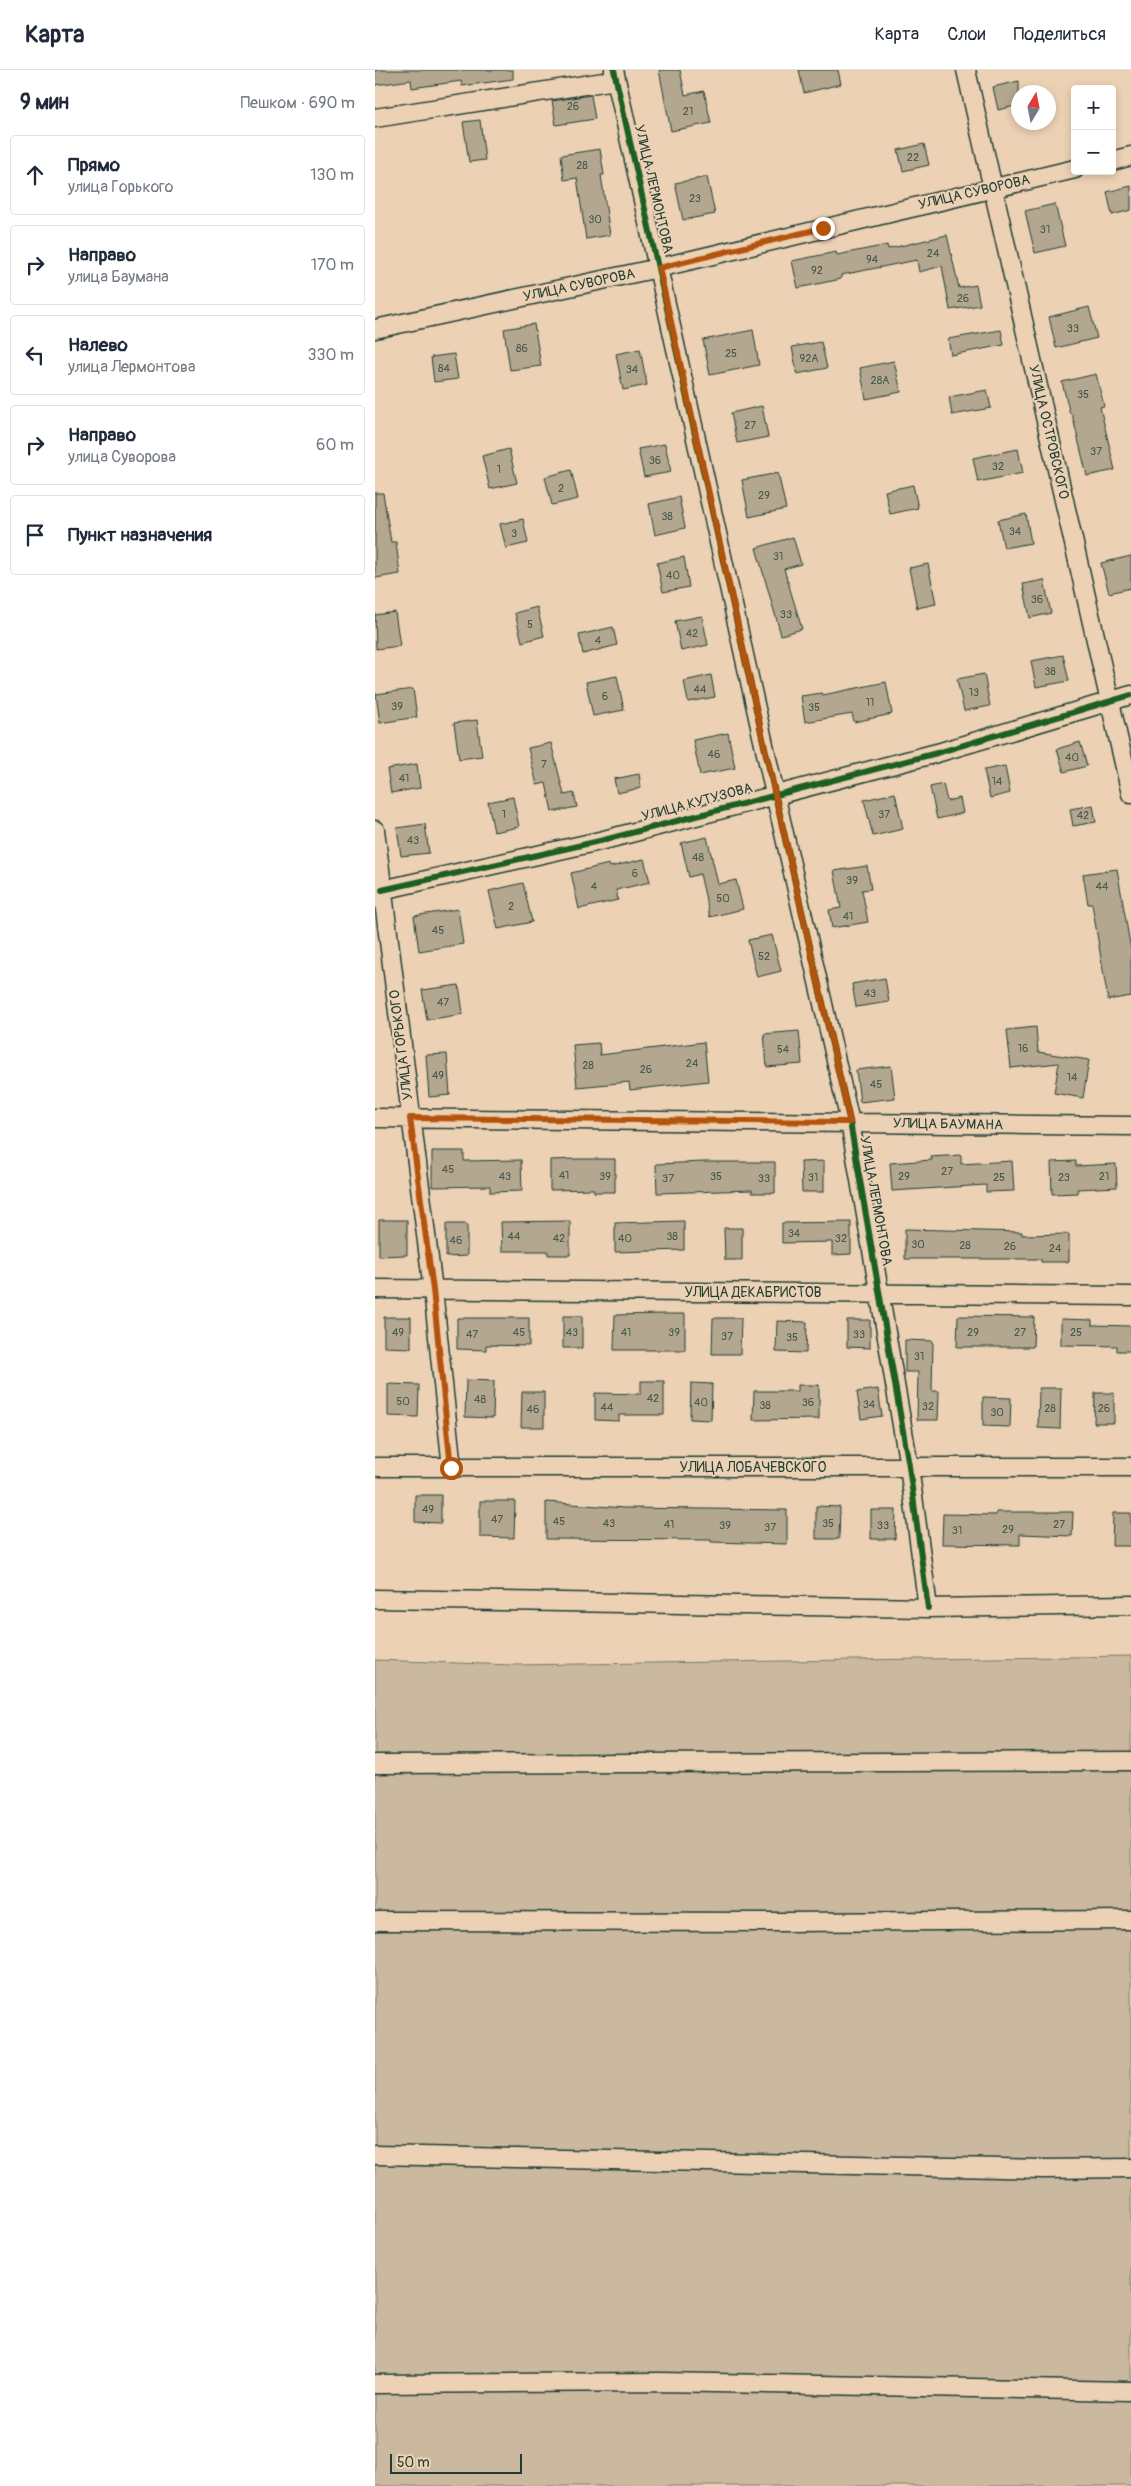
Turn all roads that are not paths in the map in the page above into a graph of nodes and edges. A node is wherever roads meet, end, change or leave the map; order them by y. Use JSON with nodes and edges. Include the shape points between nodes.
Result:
{"nodes":[{"id":1,"x":967,"y":70,"type":"edge"},
{"id":2,"x":615,"y":75,"type":"edge"},
{"id":3,"x":375,"y":118,"type":"edge"},
{"id":4,"x":1131,"y":156,"type":"edge"},
{"id":5,"x":1116,"y":159,"type":"edge"},
{"id":6,"x":1071,"y":170,"type":"edge"},
{"id":7,"x":992,"y":188,"type":"junction"},
{"id":8,"x":659,"y":268,"type":"junction"},
{"id":9,"x":375,"y":328,"type":"edge"},
{"id":10,"x":1131,"y":695,"type":"edge"},
{"id":11,"x":1111,"y":700,"type":"junction"},
{"id":12,"x":775,"y":794,"type":"junction"},
{"id":13,"x":1131,"y":794,"type":"edge"},
{"id":14,"x":375,"y":830,"type":"edge"},
{"id":15,"x":383,"y":890,"type":"junction"},
{"id":16,"x":375,"y":1118,"type":"edge"},
{"id":17,"x":410,"y":1118,"type":"junction"},
{"id":18,"x":850,"y":1122,"type":"junction"},
{"id":19,"x":1131,"y":1126,"type":"edge"},
{"id":20,"x":375,"y":1289,"type":"edge"},
{"id":21,"x":433,"y":1290,"type":"junction"},
{"id":22,"x":879,"y":1293,"type":"junction"},
{"id":23,"x":1131,"y":1296,"type":"edge"},
{"id":24,"x":909,"y":1466,"type":"junction"},
{"id":25,"x":375,"y":1467,"type":"edge"},
{"id":26,"x":1131,"y":1467,"type":"edge"},
{"id":27,"x":451,"y":1468,"type":"junction"},
{"id":28,"x":375,"y":1600,"type":"edge"},
{"id":29,"x":1131,"y":1605,"type":"edge"},
{"id":30,"x":927,"y":1608,"type":"junction"},
{"id":31,"x":1131,"y":1761,"type":"edge"},
{"id":32,"x":375,"y":1764,"type":"edge"},
{"id":33,"x":1131,"y":1920,"type":"edge"},
{"id":34,"x":375,"y":1921,"type":"edge"},
{"id":35,"x":375,"y":2155,"type":"edge"},
{"id":36,"x":1131,"y":2168,"type":"edge"},
{"id":37,"x":375,"y":2384,"type":"edge"},
{"id":38,"x":1131,"y":2391,"type":"edge"}],
"edges":[{"from":1,"to":7,"type":"street","name":"УЛИЦА ОСТРОВСКОГО"},
{"from":2,"to":3,"type":"street"},
{"from":2,"to":8,"type":"street","name":"УЛИЦА ЛЕРМОНТОВА"},
{"from":4,"to":5,"type":"street"},
{"from":6,"to":7,"type":"street","name":"УЛИЦА СУВОРОВА"},
{"from":7,"to":8,"type":"street","name":"УЛИЦА СУВОРОВА"},
{"from":7,"to":11,"type":"street","name":"УЛИЦА ОСТРОВСКОГО"},
{"from":8,"to":9,"type":"street","name":"УЛИЦА СУВОРОВА"},
{"from":8,"to":12,"type":"street","name":"УЛИЦА ЛЕРМОНТОВА"},
{"from":10,"to":11,"type":"street","name":"УЛИЦА КУТУЗОВА"},
{"from":11,"to":12,"type":"street","name":"УЛИЦА КУТУЗОВА","via":[[937,753]]},
{"from":11,"to":13,"type":"street","name":"УЛИЦА ОСТРОВСКОГО"},
{"from":12,"to":15,"type":"street","name":"УЛИЦА КУТУЗОВА","via":[[604,840]]},
{"from":12,"to":18,"type":"street","name":"УЛИЦА ЛЕРМОНТОВА"},
{"from":14,"to":15,"type":"street","name":"УЛИЦА ГОРЬКОГО"},
{"from":15,"to":17,"type":"street","name":"УЛИЦА ГОРЬКОГО"},
{"from":16,"to":17,"type":"street","name":"УЛИЦА БАУМАНА"},
{"from":17,"to":18,"type":"street","name":"УЛИЦА БАУМАНА"},
{"from":17,"to":21,"type":"street","name":"УЛИЦА ГОРЬКОГО"},
{"from":18,"to":19,"type":"street","name":"УЛИЦА БАУМАНА"},
{"from":18,"to":22,"type":"street","name":"УЛИЦА ЛЕРМОНТОВА"},
{"from":20,"to":21,"type":"street","name":"УЛИЦА ДЕКАБРИСТОВ"},
{"from":21,"to":22,"type":"street","name":"УЛИЦА ДЕКАБРИСТОВ"},
{"from":21,"to":27,"type":"street","name":"УЛИЦА ГОРЬКОГО"},
{"from":22,"to":23,"type":"street","name":"УЛИЦА ДЕКАБРИСТОВ"},
{"from":22,"to":24,"type":"street","name":"УЛИЦА ЛЕРМОНТОВА"},
{"from":24,"to":26,"type":"street","name":"УЛИЦА ЛОБАЧЕВСКОГО"},
{"from":24,"to":27,"type":"street","name":"УЛИЦА ЛОБАЧЕВСКОГО"},
{"from":24,"to":30,"type":"street","name":"УЛИЦА ЛЕРМОНТОВА"},
{"from":25,"to":27,"type":"street","name":"УЛИЦА ЛОБАЧЕВСКОГО"},
{"from":28,"to":30,"type":"street"},
{"from":29,"to":30,"type":"street"},
{"from":31,"to":32,"type":"street"},
{"from":33,"to":34,"type":"street"},
{"from":35,"to":36,"type":"street","via":[[1043,2169]]},
{"from":37,"to":38,"type":"street","via":[[659,2382]]}]}
